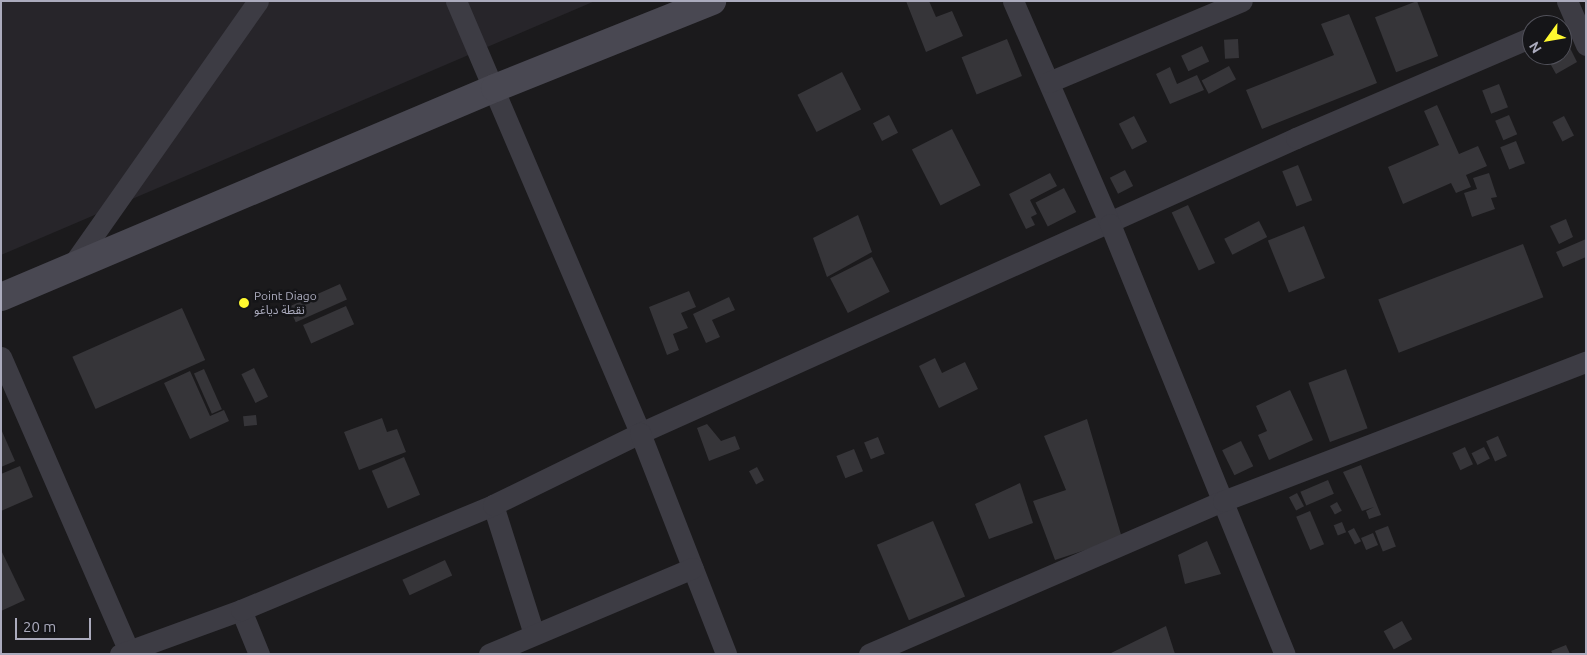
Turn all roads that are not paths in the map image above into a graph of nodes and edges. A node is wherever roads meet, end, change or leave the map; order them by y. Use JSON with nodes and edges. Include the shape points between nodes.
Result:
{"nodes":[{"id":1,"x":258,"y":1,"type":"edge"},
{"id":2,"x":456,"y":1,"type":"edge"},
{"id":3,"x":712,"y":1,"type":"edge"},
{"id":4,"x":1012,"y":1,"type":"edge"},
{"id":5,"x":1242,"y":1,"type":"edge"},
{"id":6,"x":1572,"y":15,"type":"edge"},
{"id":7,"x":1522,"y":41,"type":"edge"},
{"id":8,"x":1586,"y":45,"type":"edge"},
{"id":9,"x":1049,"y":82,"type":"junction"},
{"id":10,"x":495,"y":88,"type":"junction"},
{"id":11,"x":1110,"y":224,"type":"junction"},
{"id":12,"x":71,"y":267,"type":"junction"},
{"id":13,"x":1,"y":297,"type":"edge"},
{"id":14,"x":1,"y":358,"type":"edge"},
{"id":15,"x":1586,"y":362,"type":"edge"},
{"id":16,"x":640,"y":433,"type":"junction"},
{"id":17,"x":1223,"y":501,"type":"junction"},
{"id":18,"x":492,"y":505,"type":"junction"},
{"id":19,"x":693,"y":568,"type":"junction"},
{"id":20,"x":241,"y":610,"type":"junction"},
{"id":21,"x":534,"y":634,"type":"junction"},
{"id":22,"x":126,"y":653,"type":"edge"},
{"id":23,"x":259,"y":654,"type":"edge"},
{"id":24,"x":489,"y":654,"type":"edge"},
{"id":25,"x":726,"y":654,"type":"edge"},
{"id":26,"x":869,"y":654,"type":"edge"},
{"id":27,"x":1284,"y":654,"type":"edge"}],
"edges":[{"from":1,"to":12,"type":"street"},
{"from":2,"to":10,"type":"street"},
{"from":3,"to":10,"type":"street"},
{"from":4,"to":9,"type":"street"},
{"from":5,"to":9,"type":"street"},
{"from":6,"to":8,"type":"street"},
{"from":7,"to":11,"type":"street","via":[[1296,138]]},
{"from":9,"to":11,"type":"street"},
{"from":10,"to":12,"type":"street"},
{"from":10,"to":16,"type":"street"},
{"from":11,"to":16,"type":"street"},
{"from":11,"to":17,"type":"street"},
{"from":12,"to":13,"type":"street"},
{"from":14,"to":22,"type":"street"},
{"from":15,"to":17,"type":"street"},
{"from":16,"to":18,"type":"street"},
{"from":16,"to":19,"type":"street"},
{"from":17,"to":26,"type":"street"},
{"from":17,"to":27,"type":"street"},
{"from":18,"to":20,"type":"street"},
{"from":18,"to":21,"type":"street"},
{"from":19,"to":21,"type":"street"},
{"from":19,"to":25,"type":"street"},
{"from":20,"to":22,"type":"street"},
{"from":20,"to":23,"type":"street"},
{"from":21,"to":24,"type":"street"}]}
